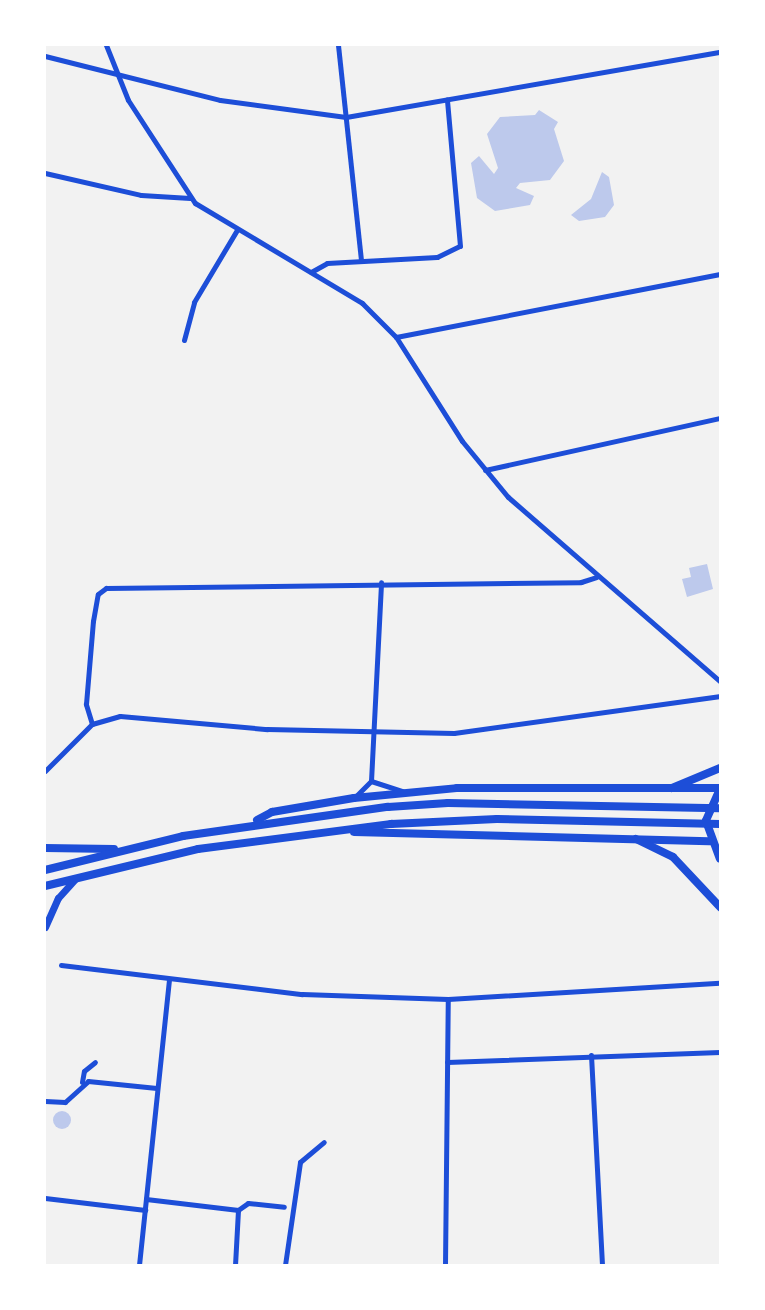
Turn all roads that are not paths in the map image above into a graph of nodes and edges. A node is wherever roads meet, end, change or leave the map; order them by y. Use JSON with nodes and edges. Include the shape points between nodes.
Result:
{"nodes":[{"id":1,"x":106,"y":45,"type":"edge"},
{"id":2,"x":338,"y":45,"type":"edge"},
{"id":3,"x":720,"y":52,"type":"edge"},
{"id":4,"x":45,"y":56,"type":"edge"},
{"id":5,"x":119,"y":78,"type":"junction"},
{"id":6,"x":447,"y":100,"type":"junction"},
{"id":7,"x":346,"y":117,"type":"junction"},
{"id":8,"x":45,"y":173,"type":"edge"},
{"id":9,"x":190,"y":198,"type":"junction"},
{"id":10,"x":237,"y":230,"type":"junction"},
{"id":11,"x":361,"y":261,"type":"junction"},
{"id":12,"x":311,"y":272,"type":"junction"},
{"id":13,"x":720,"y":274,"type":"edge"},
{"id":14,"x":396,"y":337,"type":"junction"},
{"id":15,"x":184,"y":339,"type":"dead end"},
{"id":16,"x":720,"y":418,"type":"edge"},
{"id":17,"x":485,"y":470,"type":"junction"},
{"id":18,"x":596,"y":577,"type":"junction"},
{"id":19,"x":381,"y":582,"type":"junction"},
{"id":20,"x":720,"y":681,"type":"edge"},
{"id":21,"x":720,"y":696,"type":"edge"},
{"id":22,"x":92,"y":724,"type":"junction"},
{"id":23,"x":370,"y":733,"type":"junction"},
{"id":24,"x":720,"y":768,"type":"edge"},
{"id":25,"x":45,"y":771,"type":"edge"},
{"id":26,"x":371,"y":781,"type":"junction"},
{"id":27,"x":720,"y":789,"type":"edge"},
{"id":28,"x":668,"y":790,"type":"junction"},
{"id":29,"x":413,"y":792,"type":"junction"},
{"id":30,"x":354,"y":798,"type":"junction"},
{"id":31,"x":720,"y":808,"type":"edge"},
{"id":32,"x":250,"y":824,"type":"junction"},
{"id":33,"x":720,"y":824,"type":"edge"},
{"id":34,"x":324,"y":831,"type":"junction"},
{"id":35,"x":632,"y":837,"type":"junction"},
{"id":36,"x":708,"y":837,"type":"junction"},
{"id":37,"x":45,"y":848,"type":"edge"},
{"id":38,"x":128,"y":849,"type":"junction"},
{"id":39,"x":720,"y":859,"type":"edge"},
{"id":40,"x":45,"y":870,"type":"edge"},
{"id":41,"x":75,"y":878,"type":"junction"},
{"id":42,"x":45,"y":886,"type":"edge"},
{"id":43,"x":720,"y":907,"type":"edge"},
{"id":44,"x":45,"y":927,"type":"edge"},
{"id":45,"x":61,"y":965,"type":"dead end"},
{"id":46,"x":169,"y":980,"type":"junction"},
{"id":47,"x":720,"y":983,"type":"edge"},
{"id":48,"x":448,"y":999,"type":"junction"},
{"id":49,"x":720,"y":1052,"type":"edge"},
{"id":50,"x":591,"y":1055,"type":"junction"},
{"id":51,"x":95,"y":1062,"type":"dead end"},
{"id":52,"x":447,"y":1062,"type":"junction"},
{"id":53,"x":82,"y":1082,"type":"junction"},
{"id":54,"x":158,"y":1088,"type":"junction"},
{"id":55,"x":45,"y":1101,"type":"edge"},
{"id":56,"x":324,"y":1142,"type":"dead end"},
{"id":57,"x":45,"y":1198,"type":"edge"},
{"id":58,"x":146,"y":1199,"type":"junction"},
{"id":59,"x":284,"y":1207,"type":"dead end"},
{"id":60,"x":145,"y":1210,"type":"junction"},
{"id":61,"x":238,"y":1210,"type":"junction"},
{"id":62,"x":139,"y":1265,"type":"edge"},
{"id":63,"x":235,"y":1265,"type":"edge"},
{"id":64,"x":285,"y":1265,"type":"edge"},
{"id":65,"x":445,"y":1265,"type":"edge"},
{"id":66,"x":602,"y":1265,"type":"edge"}],
"edges":[{"from":1,"to":5,"type":"street"},
{"from":2,"to":7,"type":"street"},
{"from":3,"to":6,"type":"street"},
{"from":4,"to":5,"type":"street"},
{"from":5,"to":7,"type":"street","via":[[240,104]]},
{"from":5,"to":9,"type":"street"},
{"from":6,"to":7,"type":"street"},
{"from":6,"to":11,"type":"street","via":[[460,246],[437,257]]},
{"from":7,"to":11,"type":"street"},
{"from":8,"to":9,"type":"street","via":[[168,199]]},
{"from":9,"to":10,"type":"street"},
{"from":10,"to":12,"type":"street"},
{"from":10,"to":15,"type":"street","via":[[194,302]]},
{"from":11,"to":12,"type":"street","via":[[327,263]]},
{"from":12,"to":14,"type":"street","via":[[362,303]]},
{"from":13,"to":14,"type":"street"},
{"from":14,"to":17,"type":"street"},
{"from":16,"to":17,"type":"street"},
{"from":17,"to":18,"type":"street","via":[[531,520]]},
{"from":18,"to":19,"type":"street","via":[[581,582]]},
{"from":18,"to":20,"type":"street"},
{"from":19,"to":22,"type":"street","via":[[103,589],[93,621],[86,704]]},
{"from":19,"to":23,"type":"street"},
{"from":21,"to":23,"type":"street","via":[[454,733]]},
{"from":22,"to":23,"type":"street","via":[[135,717]]},
{"from":22,"to":25,"type":"street"},
{"from":23,"to":26,"type":"street"},
{"from":24,"to":28,"type":"main road"},
{"from":26,"to":29,"type":"street"},
{"from":26,"to":30,"type":"street"},
{"from":27,"to":28,"type":"main road"},
{"from":27,"to":36,"type":"main road","via":[[713,798]]},
{"from":28,"to":29,"type":"main road"},
{"from":29,"to":30,"type":"main road"},
{"from":30,"to":32,"type":"main road","via":[[272,812]]},
{"from":31,"to":32,"type":"main road","via":[[448,802]]},
{"from":32,"to":38,"type":"main road"},
{"from":33,"to":34,"type":"main road","via":[[486,820]]},
{"from":34,"to":35,"type":"main road"},
{"from":34,"to":41,"type":"main road","via":[[198,849]]},
{"from":35,"to":36,"type":"main road"},
{"from":35,"to":43,"type":"main road","via":[[673,857]]},
{"from":36,"to":39,"type":"main road"},
{"from":37,"to":38,"type":"main road"},
{"from":38,"to":40,"type":"main road"},
{"from":41,"to":42,"type":"main road"},
{"from":41,"to":44,"type":"street","via":[[58,898]]},
{"from":45,"to":46,"type":"street"},
{"from":46,"to":48,"type":"street","via":[[302,994]]},
{"from":46,"to":54,"type":"street"},
{"from":47,"to":48,"type":"street"},
{"from":48,"to":52,"type":"street"},
{"from":49,"to":50,"type":"street"},
{"from":50,"to":52,"type":"street"},
{"from":50,"to":66,"type":"street"},
{"from":51,"to":53,"type":"street","via":[[84,1071]]},
{"from":52,"to":65,"type":"street"},
{"from":53,"to":54,"type":"street"},
{"from":53,"to":55,"type":"street","via":[[61,1102]]},
{"from":54,"to":58,"type":"street"},
{"from":56,"to":64,"type":"street","via":[[300,1162]]},
{"from":57,"to":60,"type":"street"},
{"from":58,"to":60,"type":"street"},
{"from":58,"to":61,"type":"street"},
{"from":59,"to":61,"type":"street","via":[[248,1203]]},
{"from":60,"to":62,"type":"street"},
{"from":61,"to":63,"type":"street"}]}
